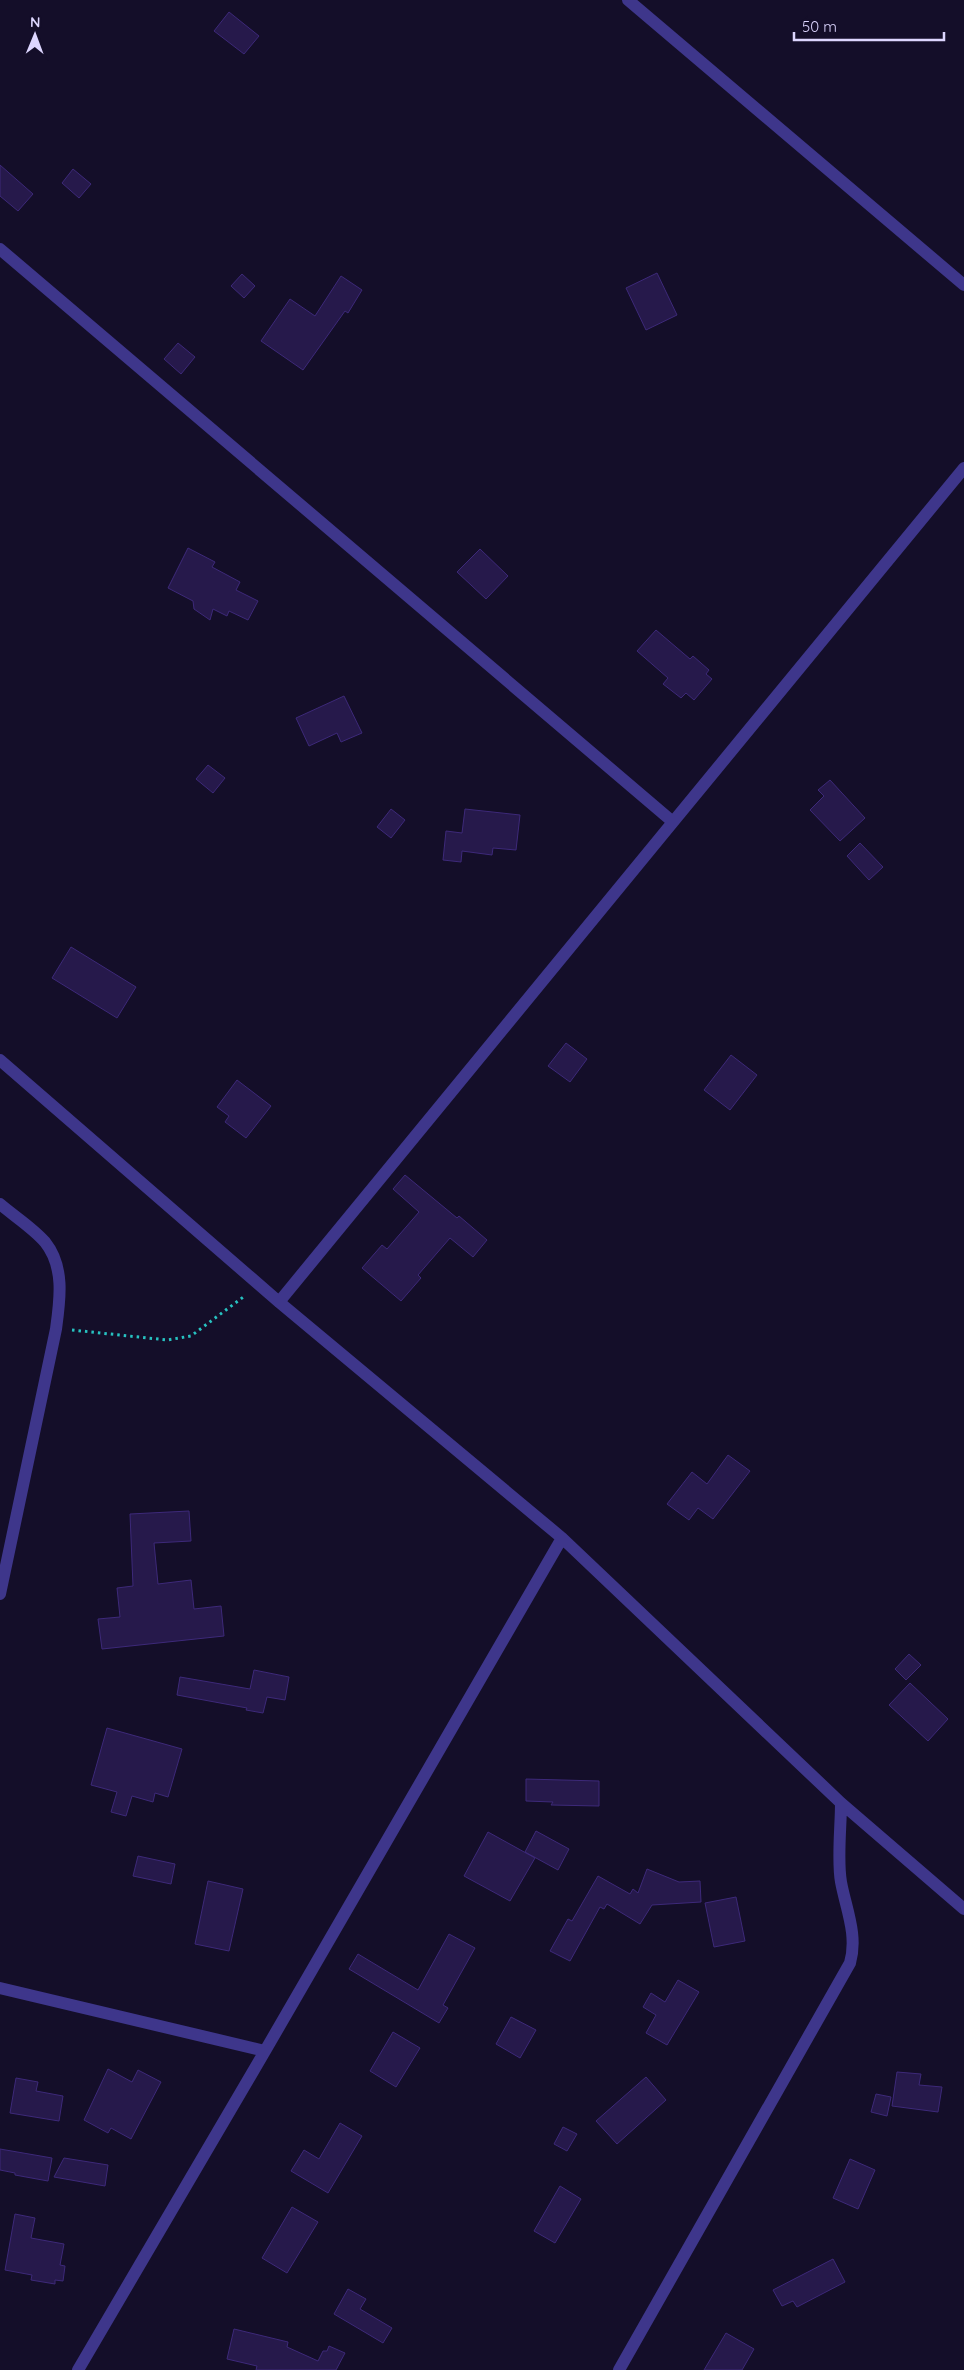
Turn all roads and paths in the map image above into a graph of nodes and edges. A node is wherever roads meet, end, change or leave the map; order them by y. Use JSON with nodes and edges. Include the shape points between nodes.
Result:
{"nodes":[{"id":1,"x":628,"y":0,"type":"edge"},
{"id":2,"x":0,"y":249,"type":"edge"},
{"id":3,"x":964,"y":285,"type":"edge"},
{"id":4,"x":964,"y":468,"type":"edge"},
{"id":5,"x":673,"y":822,"type":"junction"},
{"id":6,"x":0,"y":1060,"type":"edge"},
{"id":7,"x":0,"y":1204,"type":"edge"},
{"id":8,"x":259,"y":1285,"type":"junction"},
{"id":9,"x":278,"y":1302,"type":"junction"},
{"id":10,"x":56,"y":1329,"type":"junction"},
{"id":11,"x":562,"y":1538,"type":"junction"},
{"id":12,"x":0,"y":1594,"type":"edge"},
{"id":13,"x":841,"y":1803,"type":"junction"},
{"id":14,"x":964,"y":1909,"type":"edge"},
{"id":15,"x":0,"y":1988,"type":"edge"},
{"id":16,"x":265,"y":2051,"type":"junction"},
{"id":17,"x":78,"y":2370,"type":"edge"},
{"id":18,"x":619,"y":2370,"type":"edge"}],
"edges":[{"from":1,"to":3,"type":"street"},
{"from":2,"to":5,"type":"street"},
{"from":4,"to":5,"type":"street"},
{"from":5,"to":9,"type":"street"},
{"from":6,"to":8,"type":"street"},
{"from":7,"to":10,"type":"street","via":[[45,1242],[57,1268],[61,1294]]},
{"from":8,"to":9,"type":"street"},
{"from":8,"to":10,"type":"path","via":[[191,1336],[180,1339]]},
{"from":9,"to":11,"type":"street"},
{"from":10,"to":12,"type":"street"},
{"from":11,"to":13,"type":"street"},
{"from":11,"to":16,"type":"street"},
{"from":13,"to":14,"type":"street"},
{"from":13,"to":18,"type":"street","via":[[841,1881],[854,1951],[850,1963]]},
{"from":15,"to":16,"type":"street"},
{"from":16,"to":17,"type":"street"}]}
